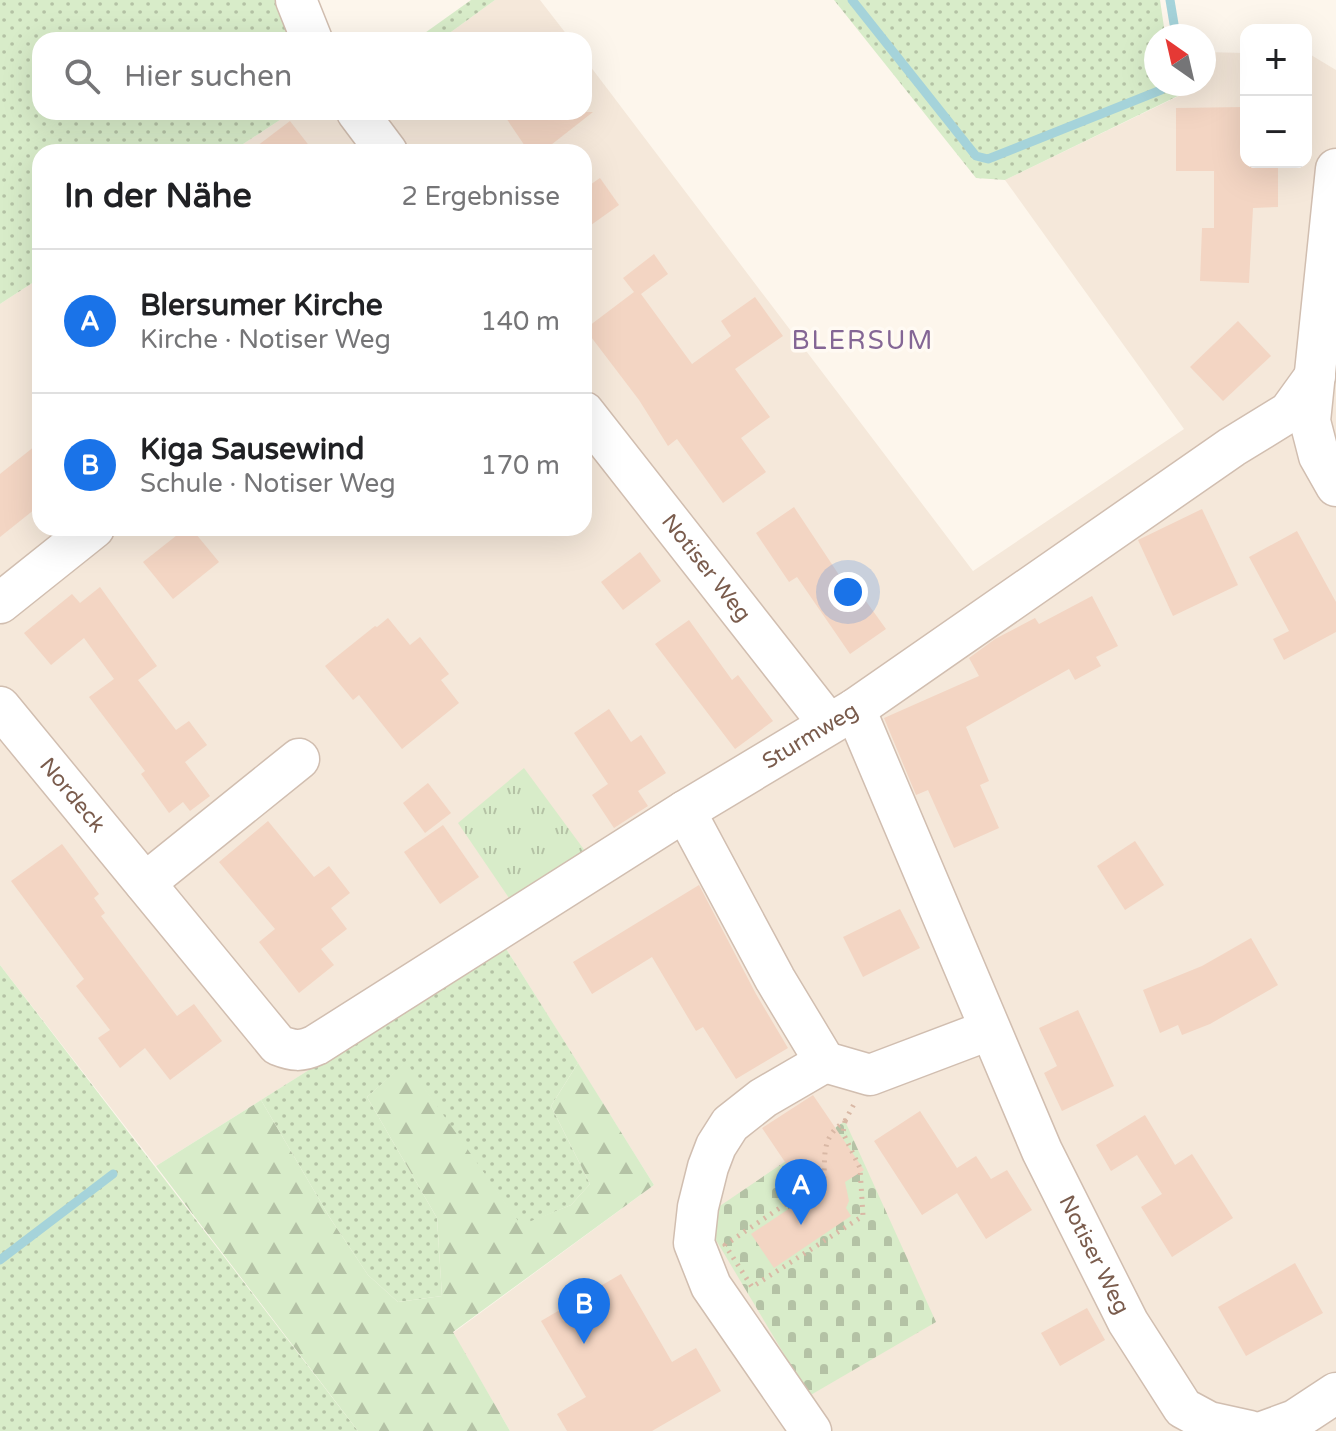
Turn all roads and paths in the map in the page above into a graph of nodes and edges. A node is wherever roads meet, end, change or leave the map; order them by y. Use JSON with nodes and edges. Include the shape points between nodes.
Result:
{"nodes":[{"id":1,"x":296,"y":0,"type":"edge"},
{"id":2,"x":309,"y":32,"type":"edge"},
{"id":3,"x":363,"y":120,"type":"edge"},
{"id":4,"x":381,"y":144,"type":"edge"},
{"id":5,"x":1336,"y":169,"type":"edge"},
{"id":6,"x":1315,"y":376,"type":"junction"},
{"id":7,"x":592,"y":421,"type":"edge"},
{"id":8,"x":1336,"y":486,"type":"edge"},
{"id":9,"x":84,"y":536,"type":"edge"},
{"id":10,"x":0,"y":603,"type":"edge"},
{"id":11,"x":0,"y":707,"type":"edge"},
{"id":12,"x":841,"y":716,"type":"junction"},
{"id":13,"x":299,"y":759,"type":"dead end"},
{"id":14,"x":685,"y":811,"type":"junction"},
{"id":15,"x":145,"y":883,"type":"junction"},
{"id":16,"x":989,"y":1030,"type":"junction"},
{"id":17,"x":278,"y":1045,"type":"joint"},
{"id":18,"x":825,"y":1062,"type":"junction"},
{"id":19,"x":725,"y":1245,"type":"joint"},
{"id":20,"x":1336,"y":1393,"type":"edge"},
{"id":21,"x":811,"y":1431,"type":"edge"},
{"id":22,"x":1247,"y":1431,"type":"edge"}],
"edges":[{"from":1,"to":2,"type":"street"},
{"from":3,"to":4,"type":"street"},
{"from":5,"to":6,"type":"street"},
{"from":6,"to":8,"type":"street","via":[[1310,421],[1319,456]]},
{"from":6,"to":12,"type":"street","name":"Sturmweg","via":[[1289,412]]},
{"from":7,"to":12,"type":"street","name":"Notiser Weg"},
{"from":9,"to":10,"type":"street"},
{"from":11,"to":15,"type":"street","name":"Nordeck"},
{"from":12,"to":14,"type":"street","name":"Sturmweg"},
{"from":12,"to":16,"type":"street","name":"Notiser Weg"},
{"from":13,"to":15,"type":"street"},
{"from":14,"to":17,"type":"street","name":"Sturmweg","via":[[316,1045],[303,1051]]},
{"from":14,"to":18,"type":"street"},
{"from":15,"to":17,"type":"street","name":"Nordeck"},
{"from":16,"to":18,"type":"street","via":[[870,1075]]},
{"from":16,"to":22,"type":"street","name":"Notiser Weg","via":[[1048,1164],[1160,1375],[1183,1408],[1209,1422]]},
{"from":18,"to":21,"type":"street","via":[[730,1124],[708,1167],[694,1243],[711,1286]]},
{"from":19,"to":19,"type":"path","via":[[824,1178],[830,1131],[845,1121],[843,1133],[860,1168],[863,1216],[752,1287]]},
{"from":20,"to":22,"type":"street","name":"Notiser Weg","via":[[1295,1420]]}]}
